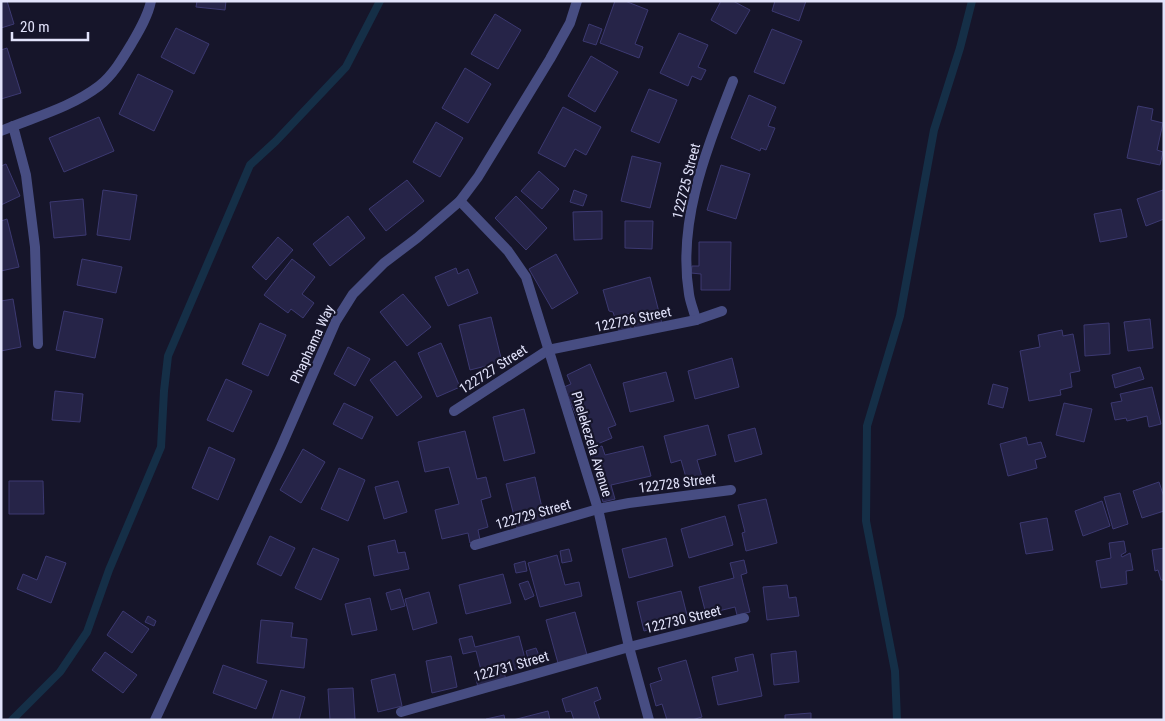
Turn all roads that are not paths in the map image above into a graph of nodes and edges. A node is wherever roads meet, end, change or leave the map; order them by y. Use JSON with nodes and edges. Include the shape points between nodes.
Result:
{"nodes":[{"id":1,"x":151,"y":1,"type":"edge"},
{"id":2,"x":577,"y":1,"type":"edge"},
{"id":3,"x":733,"y":81,"type":"dead end"},
{"id":4,"x":13,"y":126,"type":"junction"},
{"id":5,"x":1,"y":131,"type":"edge"},
{"id":6,"x":460,"y":201,"type":"junction"},
{"id":7,"x":722,"y":311,"type":"dead end"},
{"id":8,"x":696,"y":320,"type":"junction"},
{"id":9,"x":38,"y":344,"type":"dead end"},
{"id":10,"x":548,"y":350,"type":"junction"},
{"id":11,"x":454,"y":411,"type":"dead end"},
{"id":12,"x":731,"y":490,"type":"dead end"},
{"id":13,"x":598,"y":510,"type":"junction"},
{"id":14,"x":475,"y":546,"type":"dead end"},
{"id":15,"x":744,"y":618,"type":"dead end"},
{"id":16,"x":629,"y":647,"type":"junction"},
{"id":17,"x":401,"y":712,"type":"dead end"},
{"id":18,"x":155,"y":720,"type":"edge"},
{"id":19,"x":649,"y":720,"type":"edge"}],
"edges":[{"from":1,"to":4,"type":"street","via":[[121,62],[100,86],[63,108]]},
{"from":2,"to":6,"type":"street","name":"Phaphama Way","via":[[570,23],[550,59]]},
{"from":3,"to":8,"type":"street","name":"122725 Street","via":[[708,147],[689,216],[686,250],[689,294]]},
{"from":4,"to":5,"type":"street"},
{"from":4,"to":9,"type":"street","via":[[26,175],[35,247]]},
{"from":6,"to":10,"type":"street","name":"Phelekezela Avenue","via":[[508,251],[526,277]]},
{"from":6,"to":18,"type":"street","name":"Phaphama Way","via":[[384,263],[353,294],[336,321]]},
{"from":7,"to":8,"type":"street","name":"122726 Street"},
{"from":8,"to":10,"type":"street","name":"122726 Street"},
{"from":10,"to":11,"type":"street","name":"122727 Street"},
{"from":10,"to":13,"type":"street","name":"Phelekezela Avenue"},
{"from":12,"to":13,"type":"street","name":"122728 Street"},
{"from":13,"to":14,"type":"street","name":"122729 Street"},
{"from":13,"to":16,"type":"street","name":"Phelekezela Avenue"},
{"from":15,"to":16,"type":"street","name":"122730 Street"},
{"from":16,"to":17,"type":"street","name":"122731 Street"},
{"from":16,"to":19,"type":"street","name":"Phelekezela Avenue"}]}
